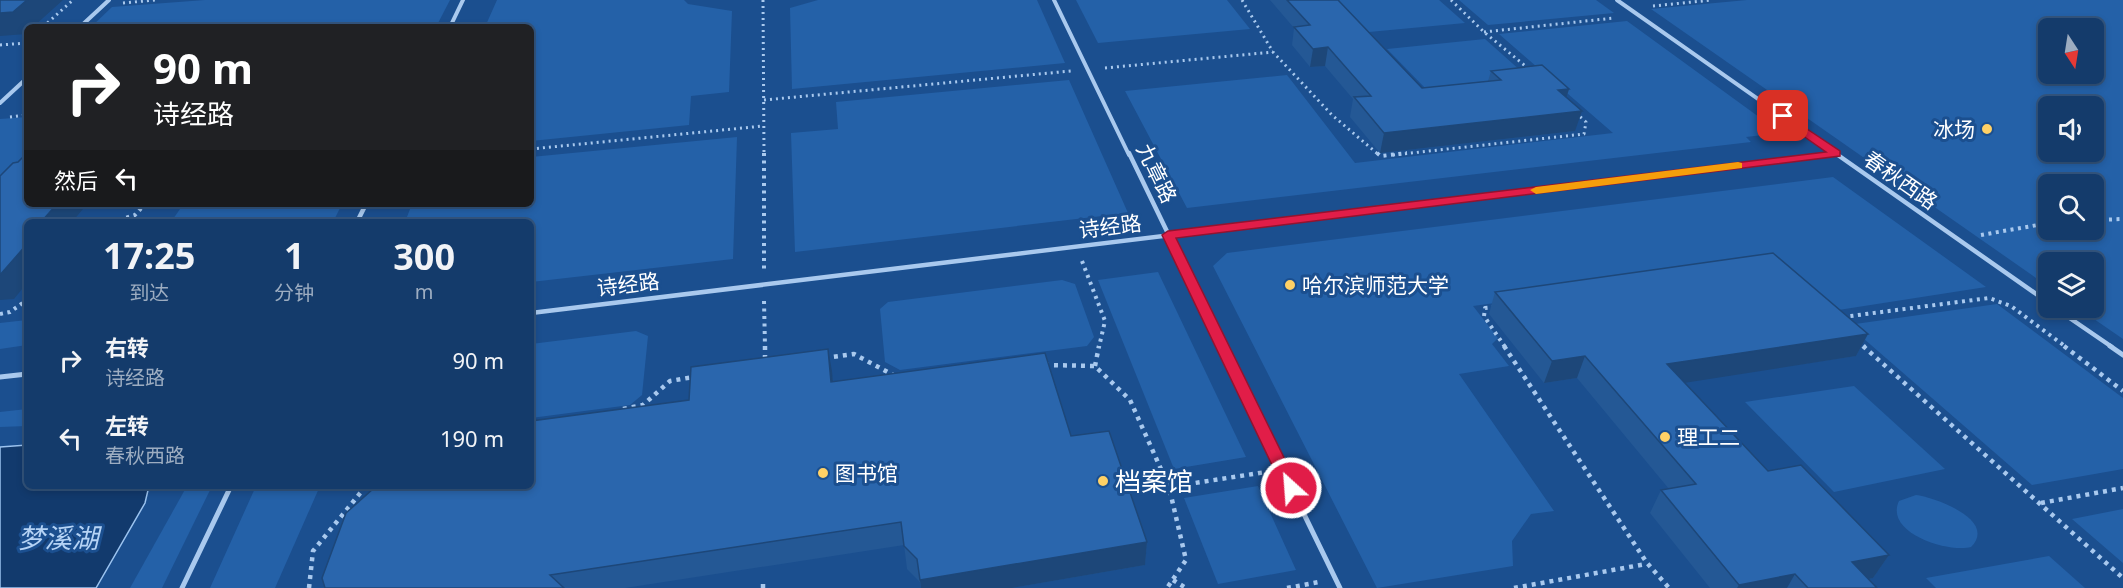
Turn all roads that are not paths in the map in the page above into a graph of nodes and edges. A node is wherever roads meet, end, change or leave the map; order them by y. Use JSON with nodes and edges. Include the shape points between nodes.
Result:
{"nodes":[{"id":1,"x":109,"y":0,"type":"edge"},
{"id":2,"x":463,"y":0,"type":"edge"},
{"id":3,"x":1054,"y":0,"type":"edge"},
{"id":4,"x":1617,"y":0,"type":"edge"},
{"id":5,"x":83,"y":24,"type":"edge"},
{"id":6,"x":451,"y":24,"type":"edge"},
{"id":7,"x":24,"y":81,"type":"edge"},
{"id":8,"x":0,"y":103,"type":"edge"},
{"id":9,"x":1836,"y":154,"type":"junction"},
{"id":10,"x":1168,"y":235,"type":"junction"},
{"id":11,"x":2038,"y":295,"type":"edge"},
{"id":12,"x":534,"y":313,"type":"edge"},
{"id":13,"x":2069,"y":318,"type":"edge"},
{"id":14,"x":2123,"y":355,"type":"edge"},
{"id":15,"x":24,"y":374,"type":"edge"},
{"id":16,"x":0,"y":377,"type":"edge"},
{"id":17,"x":230,"y":489,"type":"edge"},
{"id":18,"x":182,"y":588,"type":"edge"},
{"id":19,"x":1340,"y":588,"type":"edge"}],
"edges":[{"from":1,"to":5,"type":"lane"},
{"from":2,"to":6,"type":"lane"},
{"from":3,"to":10,"type":"lane","name":"九章路"},
{"from":4,"to":9,"type":"lane","name":"春秋西路"},
{"from":7,"to":8,"type":"lane"},
{"from":9,"to":10,"type":"lane","name":"诗经路"},
{"from":9,"to":11,"type":"lane","name":"春秋西路"},
{"from":10,"to":12,"type":"lane","name":"诗经路"},
{"from":10,"to":19,"type":"lane","name":"九章路"},
{"from":13,"to":14,"type":"lane"},
{"from":15,"to":16,"type":"lane"},
{"from":17,"to":18,"type":"lane"}]}
